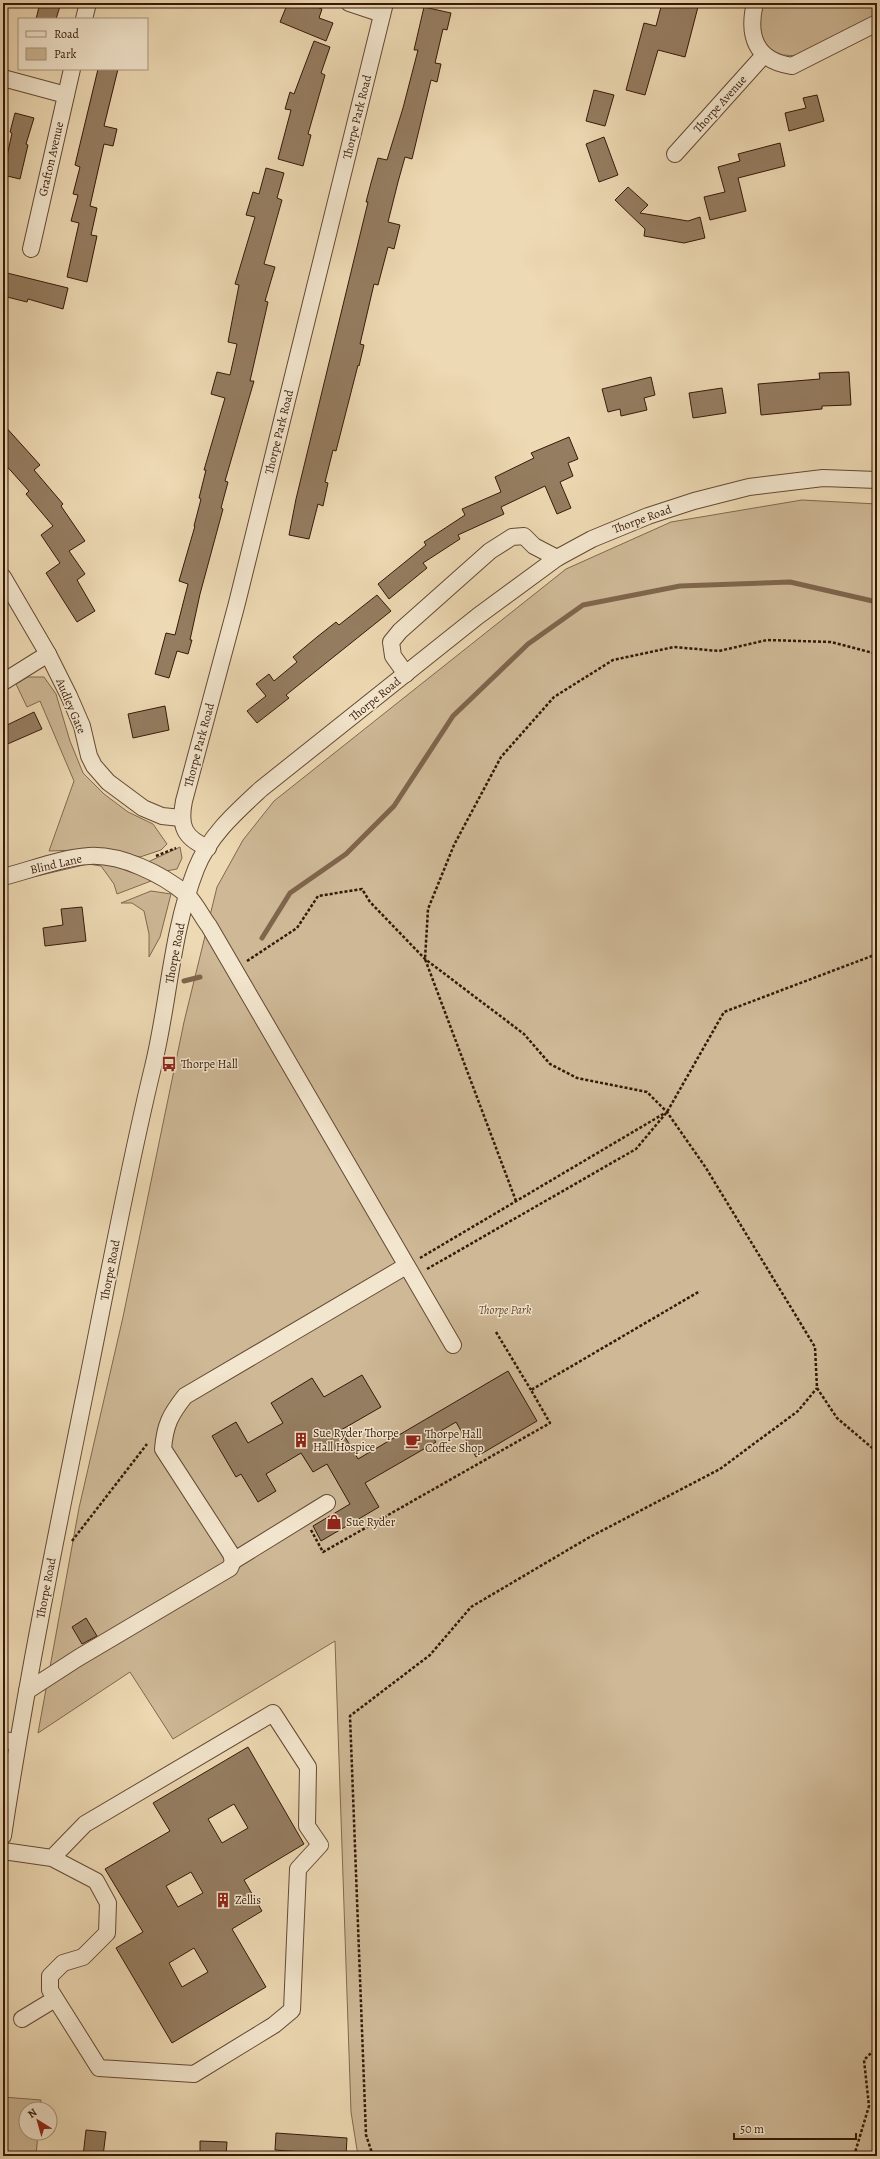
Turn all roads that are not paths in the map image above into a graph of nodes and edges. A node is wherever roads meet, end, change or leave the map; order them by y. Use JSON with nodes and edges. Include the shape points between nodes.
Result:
{"nodes":[{"id":1,"x":88,"y":3,"type":"edge"},
{"id":2,"x":349,"y":3,"type":"edge"},
{"id":3,"x":755,"y":3,"type":"edge"},
{"id":4,"x":383,"y":9,"type":"edge"},
{"id":5,"x":84,"y":18,"type":"edge"},
{"id":6,"x":877,"y":23,"type":"edge"},
{"id":7,"x":764,"y":55,"type":"junction"},
{"id":8,"x":72,"y":70,"type":"edge"},
{"id":9,"x":3,"y":78,"type":"edge"},
{"id":10,"x":66,"y":95,"type":"junction"},
{"id":11,"x":675,"y":154,"type":"dead end"},
{"id":12,"x":31,"y":249,"type":"dead end"},
{"id":13,"x":877,"y":480,"type":"edge"},
{"id":14,"x":557,"y":558,"type":"junction"},
{"id":15,"x":3,"y":577,"type":"edge"},
{"id":16,"x":48,"y":654,"type":"junction"},
{"id":17,"x":406,"y":674,"type":"junction"},
{"id":18,"x":3,"y":682,"type":"edge"},
{"id":19,"x":181,"y":818,"type":"junction"},
{"id":20,"x":208,"y":848,"type":"junction"},
{"id":21,"x":3,"y":877,"type":"edge"},
{"id":22,"x":187,"y":895,"type":"junction"},
{"id":23,"x":409,"y":1272,"type":"junction"},
{"id":24,"x":453,"y":1345,"type":"dead end"},
{"id":25,"x":327,"y":1503,"type":"dead end"},
{"id":26,"x":233,"y":1561,"type":"junction"},
{"id":27,"x":27,"y":1691,"type":"junction"},
{"id":28,"x":10,"y":1741,"type":"edge"},
{"id":29,"x":3,"y":1836,"type":"edge"},
{"id":30,"x":3,"y":1851,"type":"edge"},
{"id":31,"x":52,"y":1858,"type":"junction"},
{"id":32,"x":56,"y":1999,"type":"junction"},
{"id":33,"x":22,"y":2019,"type":"dead end"}],
"edges":[{"from":1,"to":5,"type":"street"},
{"from":2,"to":4,"type":"street"},
{"from":3,"to":7,"type":"street","via":[[752,35]]},
{"from":4,"to":19,"type":"street","name":"Thorpe Park Road","via":[[237,603],[186,788]]},
{"from":6,"to":7,"type":"street","via":[[792,66],[778,64]]},
{"from":7,"to":11,"type":"street","name":"Thorpe Avenue"},
{"from":8,"to":10,"type":"street","name":"Grafton Avenue"},
{"from":9,"to":10,"type":"street"},
{"from":10,"to":12,"type":"street","name":"Grafton Avenue"},
{"from":13,"to":14,"type":"street","name":"Thorpe Road","via":[[823,478],[749,487],[648,516],[592,539]]},
{"from":14,"to":17,"type":"street","name":"Thorpe Road","via":[[478,616]]},
{"from":14,"to":17,"type":"street","via":[[534,546],[524,536],[512,537],[490,551],[405,626],[391,642],[393,656]]},
{"from":15,"to":16,"type":"street","name":"Audley Gate"},
{"from":16,"to":18,"type":"street"},
{"from":16,"to":19,"type":"street","name":"Audley Gate","via":[[82,726],[94,766],[108,782],[143,808],[162,816]]},
{"from":17,"to":20,"type":"street","name":"Thorpe Road","via":[[261,789],[229,818]]},
{"from":19,"to":20,"type":"street","via":[[182,826],[188,835],[196,843]]},
{"from":20,"to":22,"type":"street","name":"Thorpe Road","via":[[197,866]]},
{"from":21,"to":22,"type":"street","name":"Blind Lane","via":[[69,859],[90,856],[113,859],[149,870]]},
{"from":22,"to":23,"type":"street","via":[[209,926]]},
{"from":22,"to":27,"type":"street","name":"Thorpe Road","via":[[155,1062],[137,1132],[52,1552]]},
{"from":23,"to":24,"type":"street"},
{"from":23,"to":26,"type":"street","via":[[185,1396],[170,1415],[164,1431],[163,1449],[231,1554]]},
{"from":25,"to":26,"type":"street"},
{"from":26,"to":27,"type":"street","via":[[222,1575],[78,1658]]},
{"from":27,"to":28,"type":"street","name":"Thorpe Road"},
{"from":28,"to":29,"type":"street","name":"Thorpe Road"},
{"from":30,"to":31,"type":"street"},
{"from":31,"to":32,"type":"street","via":[[96,1881],[108,1903],[108,1933],[83,1957],[63,1963],[50,1976],[50,1990]]},
{"from":31,"to":32,"type":"street","via":[[85,1824],[273,1713],[308,1767],[307,1826],[320,1845],[298,1869],[292,2010],[274,2025],[194,2074],[98,2068]]},
{"from":32,"to":33,"type":"street"}]}
